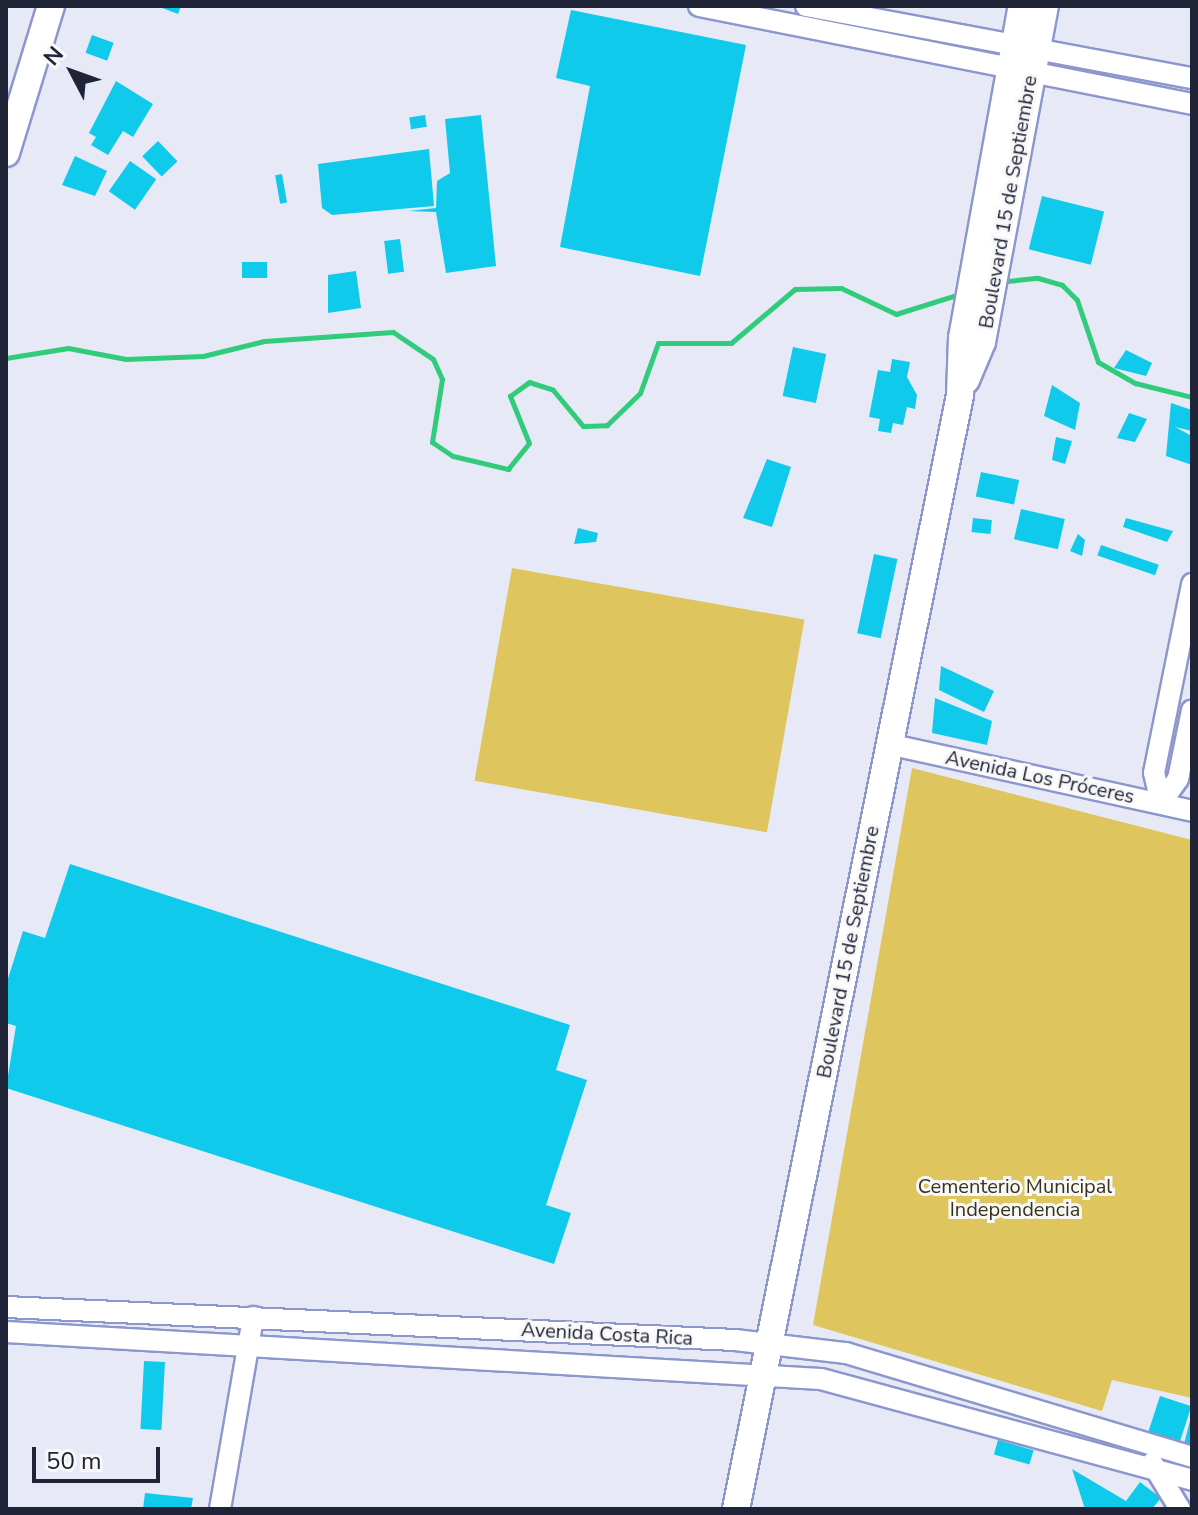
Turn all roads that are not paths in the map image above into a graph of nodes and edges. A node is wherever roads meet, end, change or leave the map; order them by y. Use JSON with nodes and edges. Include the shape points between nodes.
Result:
{"nodes":[{"id":1,"x":51,"y":6,"type":"edge"},
{"id":2,"x":699,"y":6,"type":"edge"},
{"id":3,"x":806,"y":6,"type":"edge"},
{"id":4,"x":1022,"y":6,"type":"edge"},
{"id":5,"x":1045,"y":6,"type":"edge"},
{"id":6,"x":1023,"y":58,"type":"junction"},
{"id":7,"x":1192,"y":78,"type":"edge"},
{"id":8,"x":1192,"y":104,"type":"edge"},
{"id":9,"x":6,"y":153,"type":"edge"},
{"id":10,"x":1192,"y":584,"type":"edge"},
{"id":11,"x":1192,"y":710,"type":"edge"},
{"id":12,"x":888,"y":744,"type":"junction"},
{"id":13,"x":1161,"y":803,"type":"junction"},
{"id":14,"x":1192,"y":811,"type":"edge"},
{"id":15,"x":6,"y":1307,"type":"edge"},
{"id":16,"x":253,"y":1317,"type":"junction"},
{"id":17,"x":6,"y":1332,"type":"edge"},
{"id":18,"x":769,"y":1344,"type":"junction"},
{"id":19,"x":247,"y":1348,"type":"junction"},
{"id":20,"x":763,"y":1372,"type":"junction"},
{"id":21,"x":1142,"y":1441,"type":"junction"},
{"id":22,"x":1192,"y":1457,"type":"edge"},
{"id":23,"x":1154,"y":1469,"type":"junction"},
{"id":24,"x":1192,"y":1480,"type":"edge"},
{"id":25,"x":220,"y":1509,"type":"edge"},
{"id":26,"x":736,"y":1509,"type":"edge"},
{"id":27,"x":1180,"y":1509,"type":"edge"}],
"edges":[{"from":1,"to":9,"type":"street"},
{"from":2,"to":6,"type":"street"},
{"from":3,"to":6,"type":"street"},
{"from":4,"to":6,"type":"street","name":"Boulevard 15 de Septiembre"},
{"from":5,"to":6,"type":"street","name":"Boulevard 15 de Septiembre"},
{"from":6,"to":7,"type":"street"},
{"from":6,"to":8,"type":"street"},
{"from":6,"to":12,"type":"street","name":"Boulevard 15 de Septiembre","via":[[972,340]]},
{"from":10,"to":13,"type":"street","via":[[1154,773]]},
{"from":11,"to":13,"type":"street","via":[[1178,779]]},
{"from":12,"to":13,"type":"street","name":"Avenida Los Próceres"},
{"from":12,"to":18,"type":"street","name":"Boulevard 15 de Septiembre"},
{"from":13,"to":14,"type":"street","name":"Avenida Los Próceres"},
{"from":15,"to":16,"type":"street","name":"Avenida Costa Rica"},
{"from":16,"to":18,"type":"street","name":"Avenida Costa Rica"},
{"from":16,"to":19,"type":"street"},
{"from":17,"to":19,"type":"street","name":"Avenida Costa Rica"},
{"from":18,"to":20,"type":"street","name":"Boulevard 15 de Septiembre"},
{"from":18,"to":21,"type":"street","name":"Avenida Costa Rica","via":[[846,1353]]},
{"from":19,"to":20,"type":"street","name":"Avenida Costa Rica"},
{"from":19,"to":25,"type":"street"},
{"from":20,"to":23,"type":"street","name":"Avenida Costa Rica","via":[[862,1384]]},
{"from":20,"to":26,"type":"street","name":"Boulevard 15 de Septiembre"},
{"from":21,"to":22,"type":"street","name":"Avenida Costa Rica"},
{"from":21,"to":23,"type":"street"},
{"from":23,"to":24,"type":"street","name":"Avenida Costa Rica"},
{"from":23,"to":27,"type":"street"}]}
